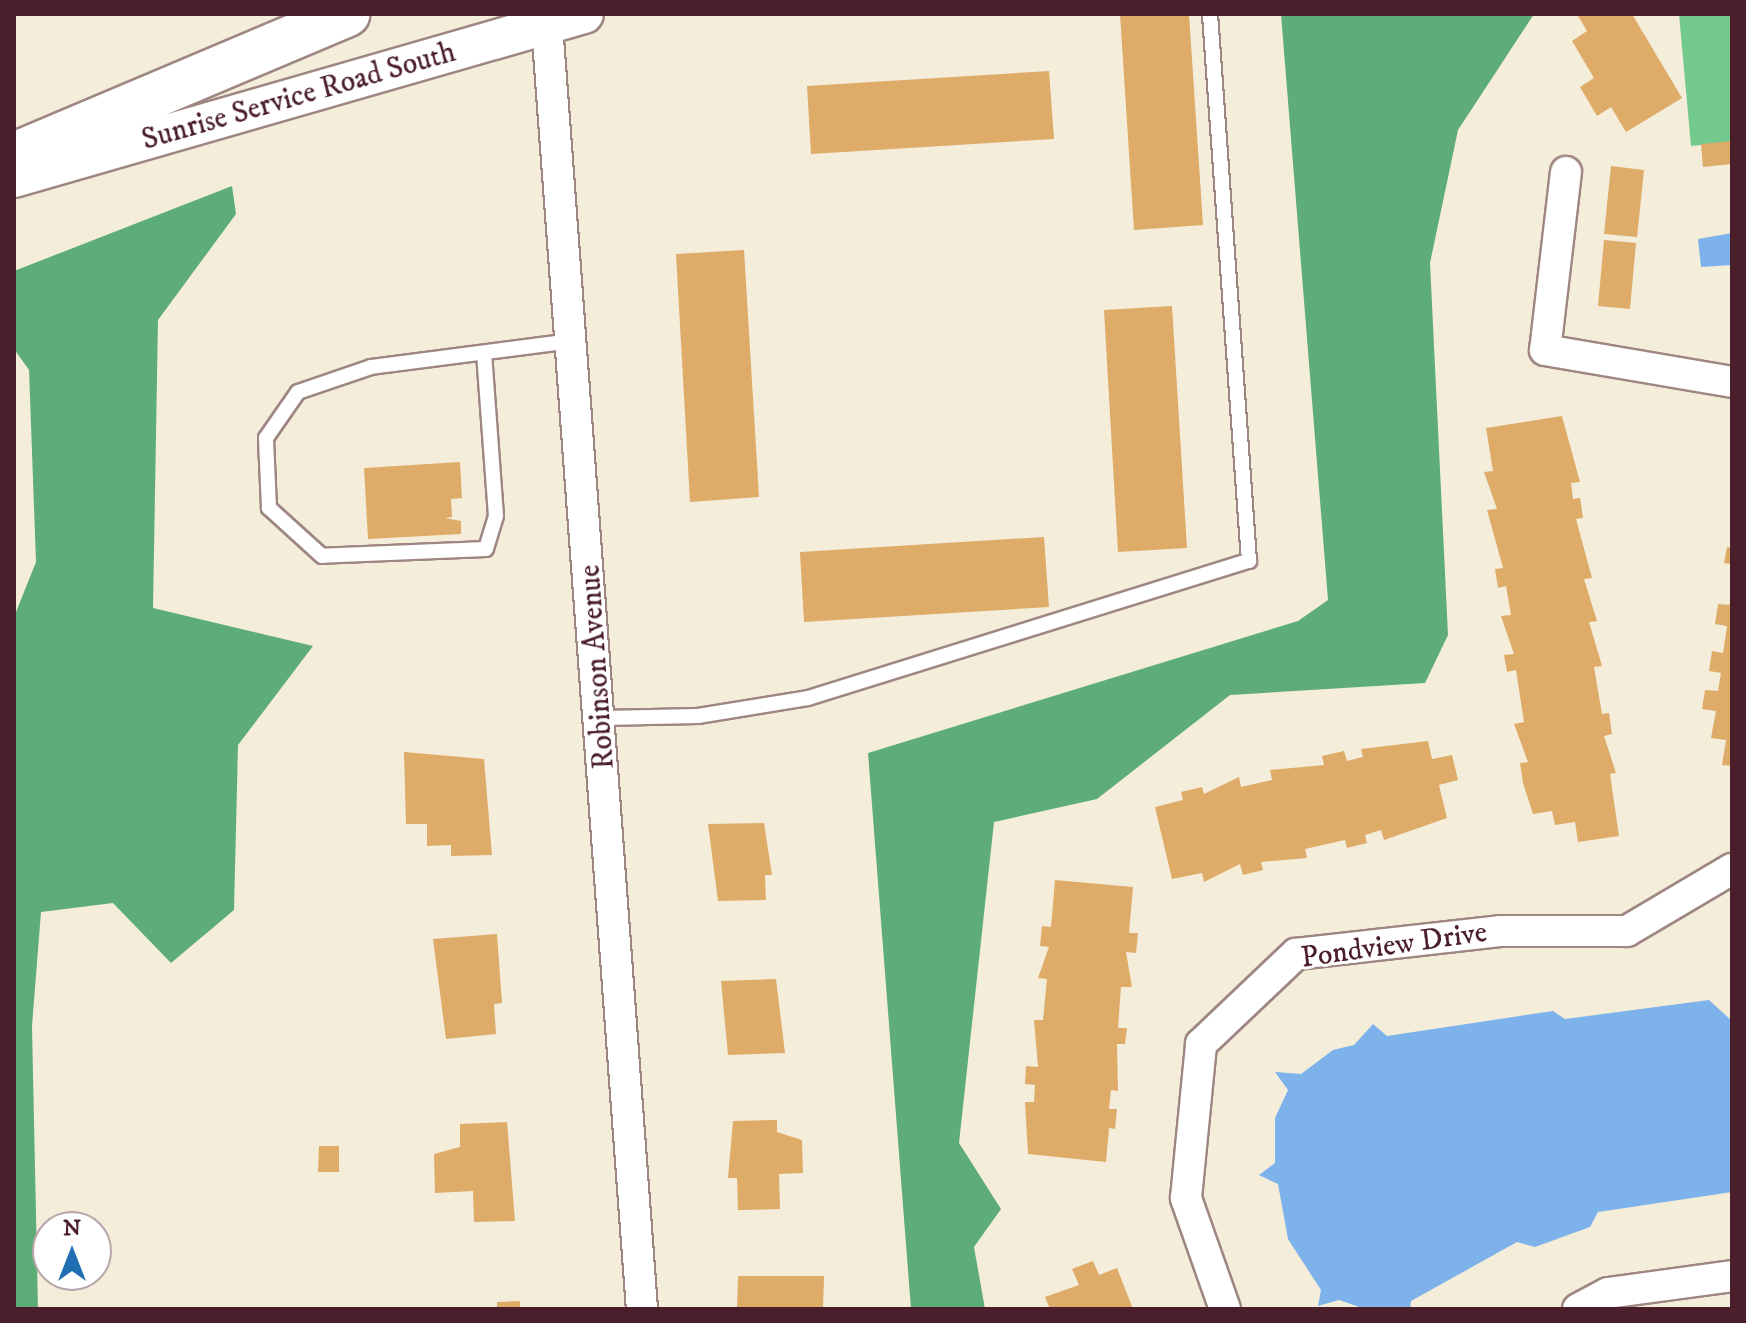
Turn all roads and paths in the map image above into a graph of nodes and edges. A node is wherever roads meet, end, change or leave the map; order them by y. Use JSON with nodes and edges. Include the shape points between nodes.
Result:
{"nodes":[{"id":1,"x":347,"y":14,"type":"edge"},
{"id":2,"x":584,"y":14,"type":"edge"},
{"id":3,"x":1210,"y":14,"type":"edge"},
{"id":4,"x":547,"y":25,"type":"junction"},
{"id":5,"x":14,"y":155,"type":"edge"},
{"id":6,"x":1566,"y":172,"type":"dead end"},
{"id":7,"x":14,"y":178,"type":"edge"},
{"id":8,"x":572,"y":341,"type":"junction"},
{"id":9,"x":484,"y":353,"type":"junction"},
{"id":10,"x":1732,"y":382,"type":"edge"},
{"id":11,"x":603,"y":718,"type":"junction"},
{"id":12,"x":1732,"y":869,"type":"edge"},
{"id":13,"x":1732,"y":1276,"type":"edge"},
{"id":14,"x":1609,"y":1301,"type":"edge"},
{"id":15,"x":642,"y":1309,"type":"edge"},
{"id":16,"x":1225,"y":1309,"type":"edge"},
{"id":17,"x":1578,"y":1309,"type":"edge"}],
"edges":[{"from":1,"to":5,"type":"highway"},
{"from":2,"to":4,"type":"street","name":"Sunrise Service Road South"},
{"from":3,"to":11,"type":"lane","via":[[1249,561],[808,698],[698,716]]},
{"from":4,"to":7,"type":"street","name":"Sunrise Service Road South"},
{"from":4,"to":8,"type":"street","name":"Robinson Avenue"},
{"from":6,"to":10,"type":"street","via":[[1545,350]]},
{"from":8,"to":9,"type":"lane"},
{"from":8,"to":11,"type":"street","name":"Robinson Avenue"},
{"from":9,"to":9,"type":"lane","via":[[371,367],[298,392],[266,438],[269,508],[322,556],[486,549],[496,516]]},
{"from":11,"to":15,"type":"street","name":"Robinson Avenue"},
{"from":12,"to":16,"type":"street","name":"Pondview Drive","via":[[1627,931],[1500,931],[1296,954],[1201,1044],[1186,1198]]},
{"from":13,"to":14,"type":"street"},
{"from":14,"to":17,"type":"street"}]}
